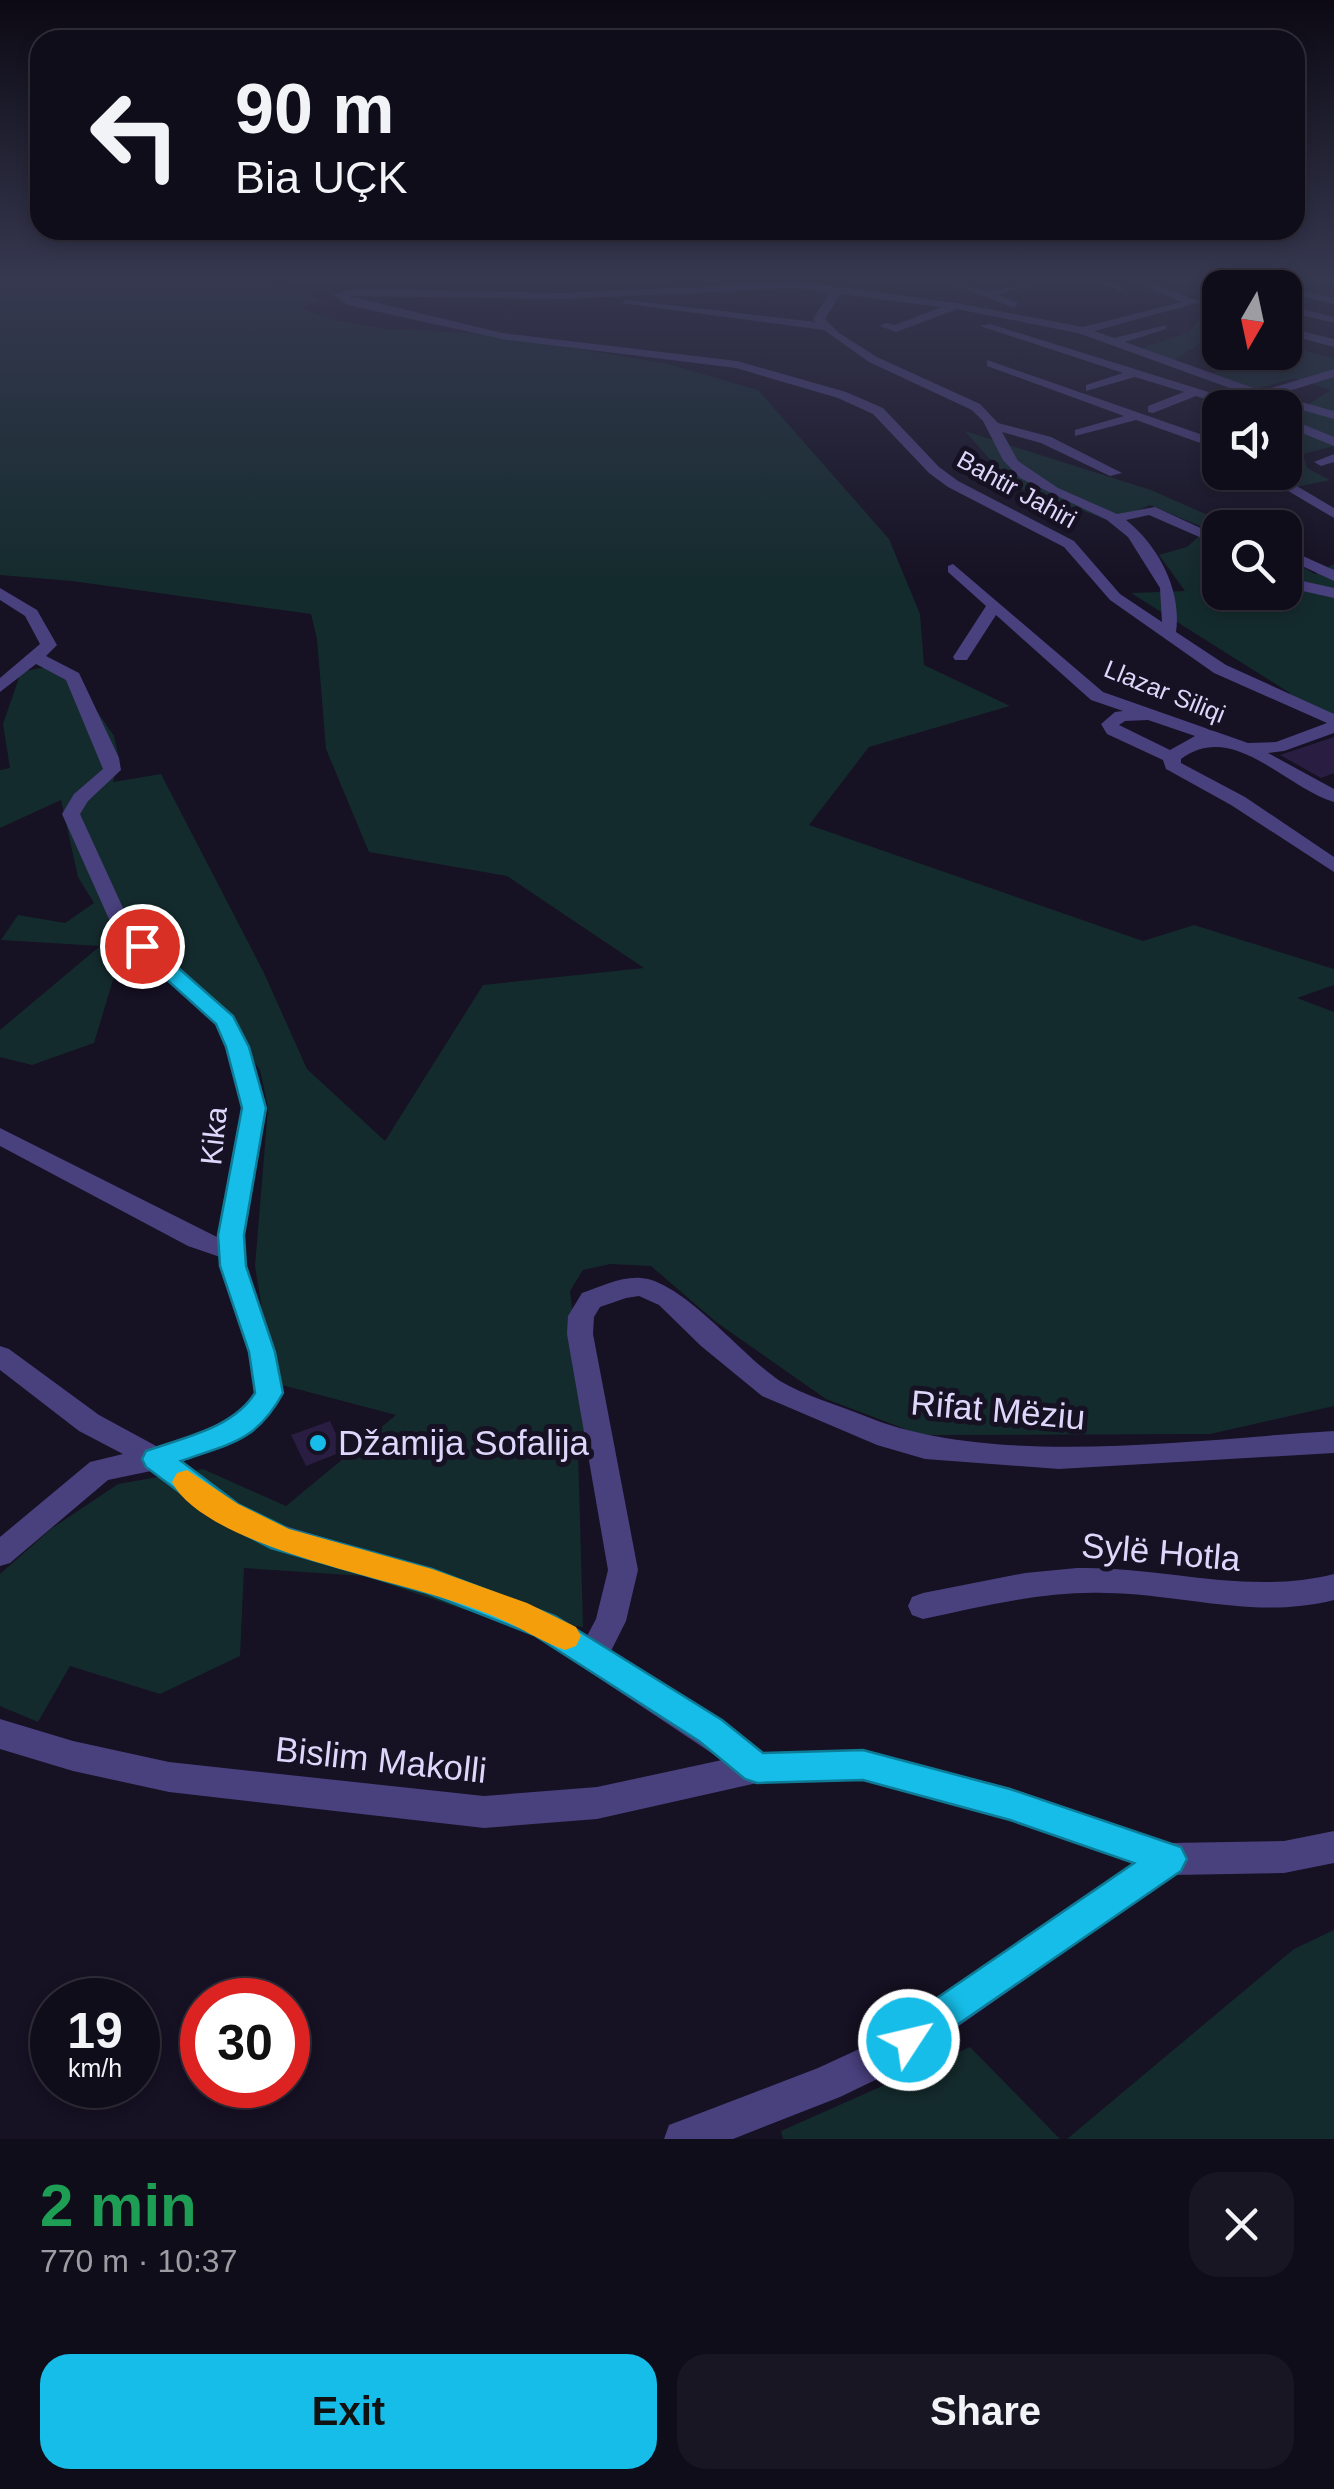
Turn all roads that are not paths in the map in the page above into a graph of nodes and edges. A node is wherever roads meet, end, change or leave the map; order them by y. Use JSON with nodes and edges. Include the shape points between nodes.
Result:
{"nodes":[{"id":1,"x":794,"y":382,"type":"edge"},
{"id":2,"x":919,"y":382,"type":"edge"},
{"id":3,"x":1043,"y":382,"type":"edge"},
{"id":4,"x":1109,"y":382,"type":"edge"},
{"id":5,"x":1166,"y":382,"type":"edge"},
{"id":6,"x":1308,"y":382,"type":"edge"},
{"id":7,"x":1090,"y":388,"type":"dead end"},
{"id":8,"x":1284,"y":390,"type":"edge"},
{"id":9,"x":1196,"y":392,"type":"junction"},
{"id":10,"x":1202,"y":394,"type":"edge"},
{"id":11,"x":1153,"y":409,"type":"dead end"},
{"id":12,"x":1302,"y":410,"type":"edge"},
{"id":13,"x":1334,"y":415,"type":"edge"},
{"id":14,"x":1136,"y":416,"type":"junction"},
{"id":15,"x":993,"y":426,"type":"junction"},
{"id":16,"x":1302,"y":428,"type":"edge"},
{"id":17,"x":1080,"y":434,"type":"dead end"},
{"id":18,"x":1202,"y":440,"type":"edge"},
{"id":19,"x":1334,"y":442,"type":"edge"},
{"id":20,"x":1116,"y":473,"type":"dead end"},
{"id":21,"x":1293,"y":490,"type":"edge"},
{"id":22,"x":1334,"y":514,"type":"edge"},
{"id":23,"x":1115,"y":519,"type":"junction"},
{"id":24,"x":1202,"y":534,"type":"edge"},
{"id":25,"x":1302,"y":560,"type":"edge"},
{"id":26,"x":953,"y":569,"type":"dead end"},
{"id":27,"x":1334,"y":576,"type":"edge"},
{"id":28,"x":1302,"y":586,"type":"edge"},
{"id":29,"x":0,"y":593,"type":"edge"},
{"id":30,"x":1334,"y":594,"type":"edge"},
{"id":31,"x":994,"y":606,"type":"junction"},
{"id":32,"x":1168,"y":633,"type":"junction"},
{"id":33,"x":37,"y":658,"type":"junction"},
{"id":34,"x":961,"y":658,"type":"dead end"},
{"id":35,"x":0,"y":687,"type":"edge"},
{"id":36,"x":1155,"y":718,"type":"junction"},
{"id":37,"x":1334,"y":723,"type":"edge"},
{"id":38,"x":1218,"y":739,"type":"junction"},
{"id":39,"x":1246,"y":748,"type":"junction"},
{"id":40,"x":1172,"y":757,"type":"junction"},
{"id":41,"x":1334,"y":796,"type":"edge"},
{"id":42,"x":1334,"y":866,"type":"edge"},
{"id":43,"x":0,"y":1136,"type":"edge"},
{"id":44,"x":232,"y":1252,"type":"junction"},
{"id":45,"x":0,"y":1356,"type":"edge"},
{"id":46,"x":1334,"y":1442,"type":"edge"},
{"id":47,"x":156,"y":1459,"type":"junction"},
{"id":48,"x":0,"y":1554,"type":"edge"},
{"id":49,"x":1334,"y":1588,"type":"edge"},
{"id":50,"x":923,"y":1606,"type":"dead end"},
{"id":51,"x":592,"y":1654,"type":"junction"},
{"id":52,"x":0,"y":1734,"type":"edge"},
{"id":53,"x":757,"y":1768,"type":"junction"},
{"id":54,"x":1334,"y":1847,"type":"edge"},
{"id":55,"x":1169,"y":1859,"type":"junction"},
{"id":56,"x":683,"y":2139,"type":"edge"}],
"edges":[{"from":1,"to":32,"type":"street","name":"Bahtir Jahiri","via":[[878,412],[934,470],[1068,544],[1115,597]]},
{"from":2,"to":15,"type":"street","via":[[978,408]]},
{"from":3,"to":14,"type":"street"},
{"from":4,"to":7,"type":"street"},
{"from":5,"to":9,"type":"street"},
{"from":6,"to":8,"type":"street"},
{"from":9,"to":10,"type":"street"},
{"from":9,"to":11,"type":"street"},
{"from":12,"to":13,"type":"street"},
{"from":14,"to":17,"type":"street"},
{"from":14,"to":18,"type":"street"},
{"from":15,"to":20,"type":"street","via":[[1046,440]]},
{"from":15,"to":23,"type":"street","via":[[1013,464],[1034,481]]},
{"from":16,"to":19,"type":"street"},
{"from":21,"to":22,"type":"street"},
{"from":23,"to":24,"type":"street","via":[[1150,510]]},
{"from":23,"to":32,"type":"street","via":[[1170,586]]},
{"from":25,"to":27,"type":"street"},
{"from":26,"to":31,"type":"street","name":"Llazar Siliqi"},
{"from":28,"to":30,"type":"street"},
{"from":29,"to":33,"type":"street","via":[[42,629],[49,645]]},
{"from":31,"to":34,"type":"street"},
{"from":31,"to":36,"type":"street","name":"Llazar Siliqi","via":[[1097,696]]},
{"from":32,"to":37,"type":"street","name":"Bahtir Jahiri","via":[[1220,669]]},
{"from":33,"to":35,"type":"street"},
{"from":33,"to":44,"type":"street","name":"Kika","via":[[73,677],[110,758],[112,770],[71,814],[120,924],[225,1021],[238,1047],[254,1108]]},
{"from":36,"to":38,"type":"street","name":"Llazar Siliqi"},
{"from":36,"to":40,"type":"street","via":[[1120,716],[1110,724]]},
{"from":37,"to":39,"type":"street","via":[[1278,747]]},
{"from":38,"to":39,"type":"street","name":"Llazar Siliqi"},
{"from":38,"to":40,"type":"street","via":[[1200,739]]},
{"from":39,"to":41,"type":"street","name":"Llazar Siliqi"},
{"from":40,"to":42,"type":"street","via":[[1172,765]]},
{"from":43,"to":44,"type":"street"},
{"from":44,"to":47,"type":"street","name":"Kika","via":[[262,1352],[266,1402],[226,1434]]},
{"from":45,"to":47,"type":"street","via":[[89,1423]]},
{"from":46,"to":51,"type":"street","name":"Rifat Mëziu","via":[[1059,1458],[925,1448],[772,1389],[658,1292],[614,1292],[592,1300],[581,1316],[624,1570],[611,1621]]},
{"from":47,"to":48,"type":"street","via":[[100,1470]]},
{"from":47,"to":51,"type":"street","via":[[255,1528],[516,1612]]},
{"from":49,"to":50,"type":"street","name":"Sylë Hotla","via":[[1278,1599],[1069,1580]]},
{"from":51,"to":53,"type":"street"},
{"from":52,"to":53,"type":"street","name":"Bislim Makolli","via":[[184,1779],[484,1812],[597,1803]]},
{"from":53,"to":55,"type":"street","name":"Bislim Makolli","via":[[863,1765],[1010,1804]]},
{"from":54,"to":55,"type":"street","via":[[1284,1857]]},
{"from":55,"to":56,"type":"street","via":[[883,2057]]}]}
